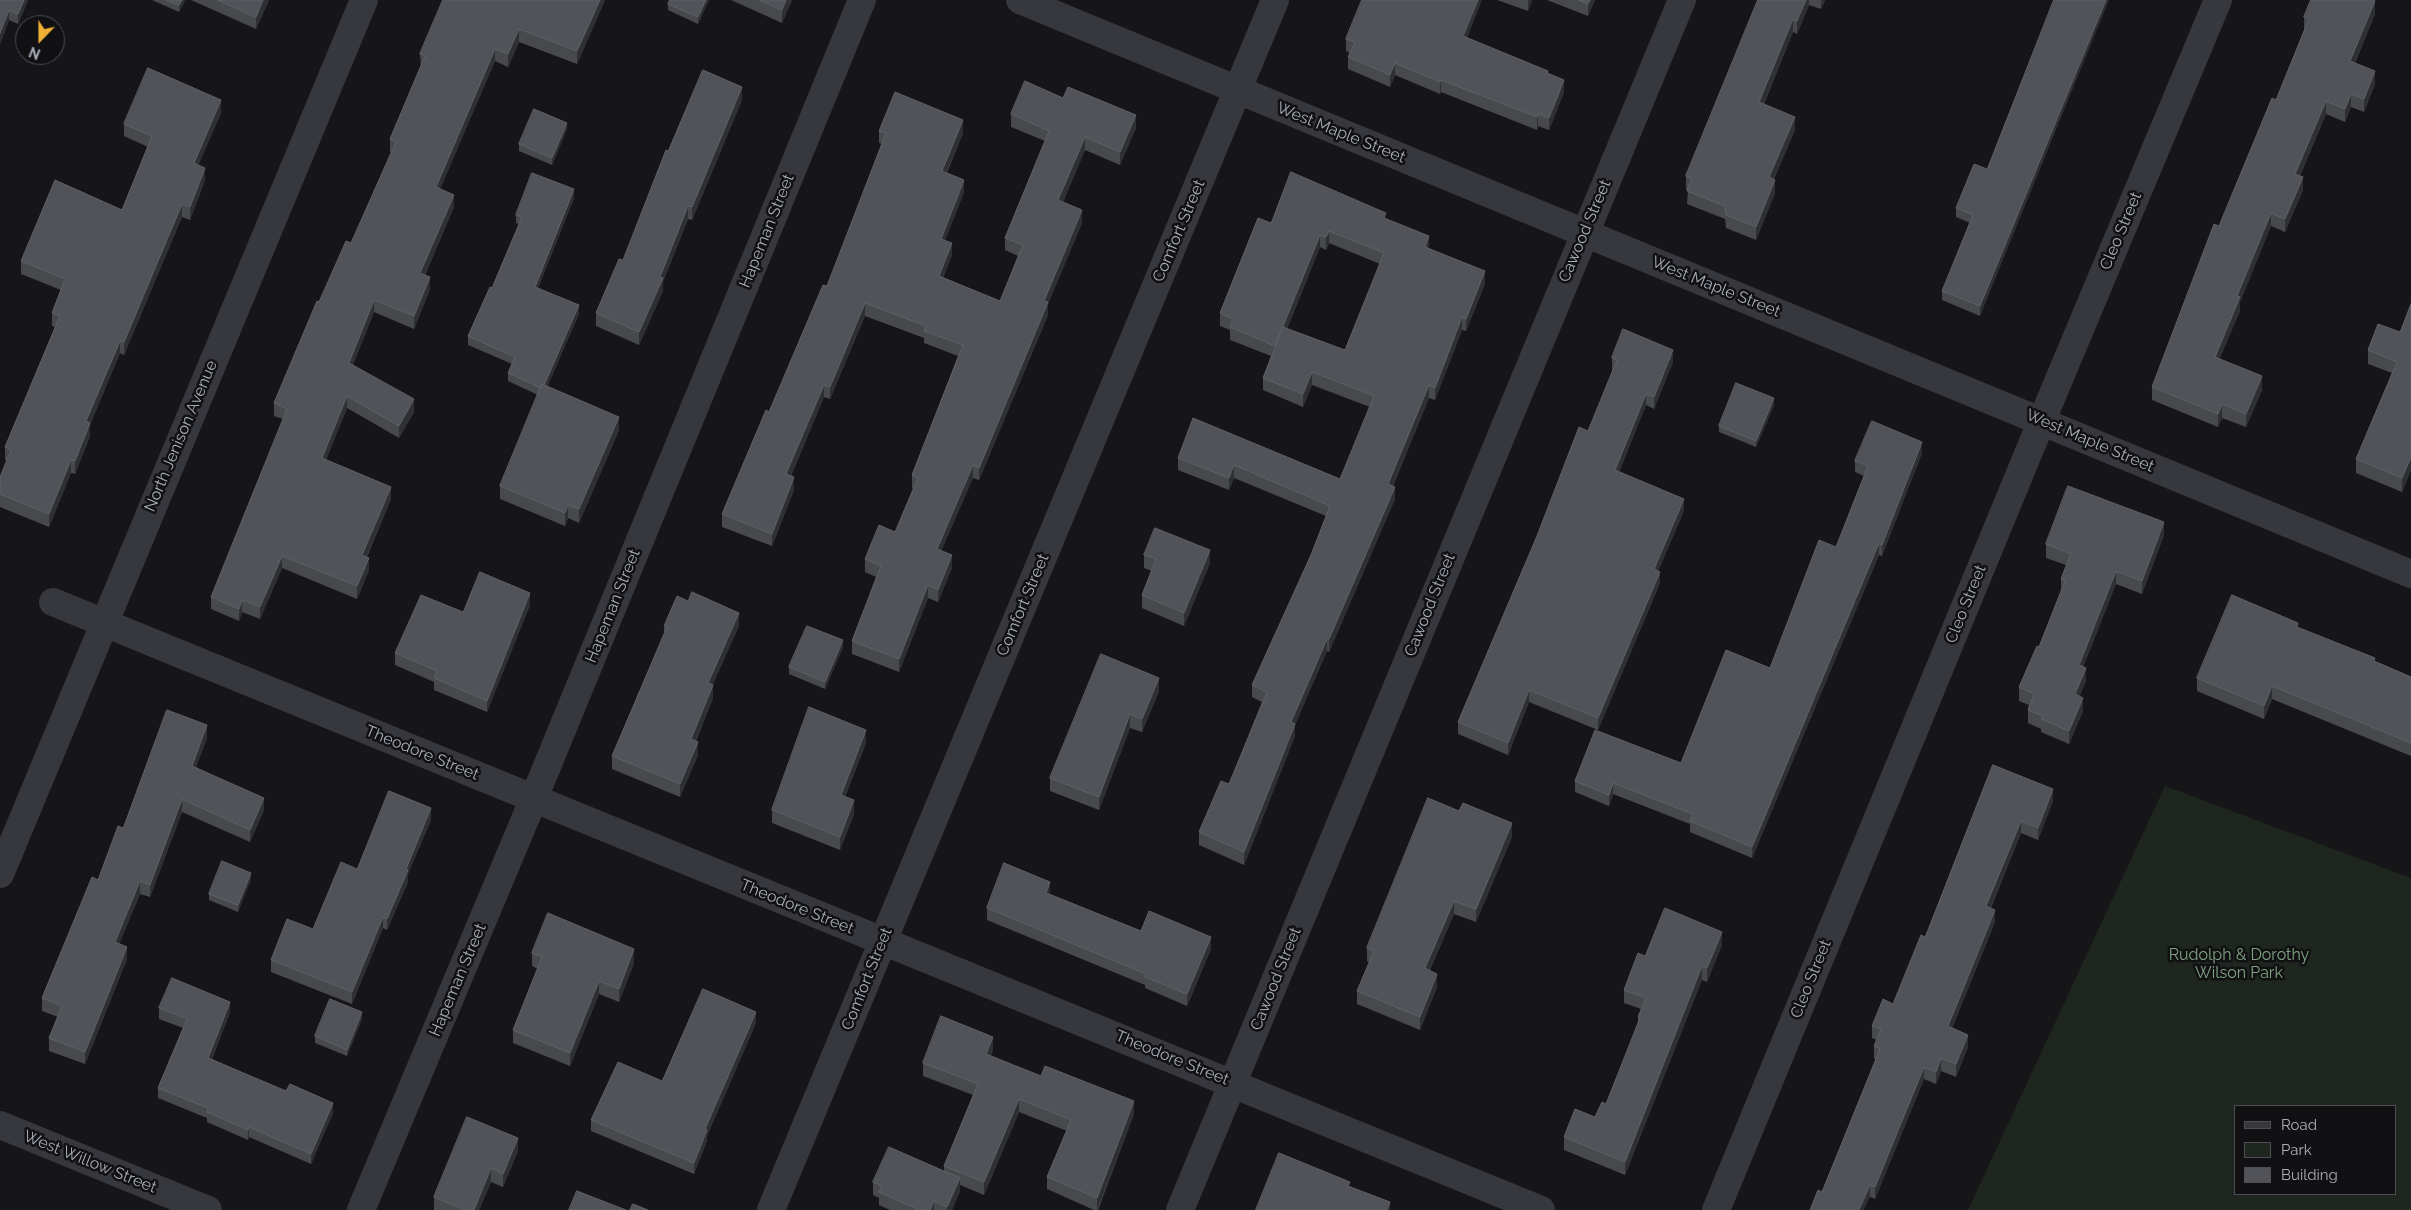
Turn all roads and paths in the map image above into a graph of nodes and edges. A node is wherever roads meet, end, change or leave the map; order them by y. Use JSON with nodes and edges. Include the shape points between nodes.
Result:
{"nodes":[{"id":1,"x":364,"y":0,"type":"edge"},
{"id":2,"x":862,"y":0,"type":"edge"},
{"id":3,"x":1020,"y":0,"type":"edge"},
{"id":4,"x":1275,"y":0,"type":"edge"},
{"id":5,"x":1682,"y":0,"type":"edge"},
{"id":6,"x":2218,"y":0,"type":"edge"},
{"id":7,"x":1238,"y":90,"type":"junction"},
{"id":8,"x":1584,"y":233,"type":"junction"},
{"id":9,"x":2042,"y":420,"type":"junction"},
{"id":10,"x":2411,"y":574,"type":"edge"},
{"id":11,"x":53,"y":602,"type":"dead end"},
{"id":12,"x":103,"y":622,"type":"junction"},
{"id":13,"x":534,"y":798,"type":"junction"},
{"id":14,"x":0,"y":874,"type":"edge"},
{"id":15,"x":882,"y":942,"type":"junction"},
{"id":16,"x":1233,"y":1083,"type":"junction"},
{"id":17,"x":0,"y":1125,"type":"edge"},
{"id":18,"x":208,"y":1210,"type":"edge"},
{"id":19,"x":361,"y":1210,"type":"edge"},
{"id":20,"x":771,"y":1210,"type":"edge"},
{"id":21,"x":1180,"y":1210,"type":"edge"},
{"id":22,"x":1541,"y":1210,"type":"edge"},
{"id":23,"x":1716,"y":1210,"type":"edge"}],
"edges":[{"from":1,"to":12,"type":"street","name":"North Jenison Avenue"},
{"from":2,"to":13,"type":"street","name":"Hapeman Street"},
{"from":3,"to":7,"type":"street","name":"West Maple Street"},
{"from":4,"to":7,"type":"street","name":"Comfort Street"},
{"from":5,"to":8,"type":"street","name":"Cawood Street"},
{"from":6,"to":9,"type":"street","name":"Cleo Street"},
{"from":7,"to":8,"type":"street","name":"West Maple Street"},
{"from":7,"to":15,"type":"street","name":"Comfort Street"},
{"from":8,"to":9,"type":"street","name":"West Maple Street"},
{"from":8,"to":16,"type":"street","name":"Cawood Street"},
{"from":9,"to":10,"type":"street","name":"West Maple Street"},
{"from":9,"to":23,"type":"street","name":"Cleo Street"},
{"from":11,"to":12,"type":"street","name":"Theodore Street"},
{"from":12,"to":13,"type":"street","name":"Theodore Street"},
{"from":12,"to":14,"type":"street","name":"North Jenison Avenue"},
{"from":13,"to":15,"type":"street","name":"Theodore Street"},
{"from":13,"to":19,"type":"street","name":"Hapeman Street"},
{"from":15,"to":16,"type":"street","name":"Theodore Street"},
{"from":15,"to":20,"type":"street","name":"Comfort Street"},
{"from":16,"to":21,"type":"street","name":"Cawood Street"},
{"from":16,"to":22,"type":"street","name":"Theodore Street"},
{"from":17,"to":18,"type":"street","name":"West Willow Street"}]}
